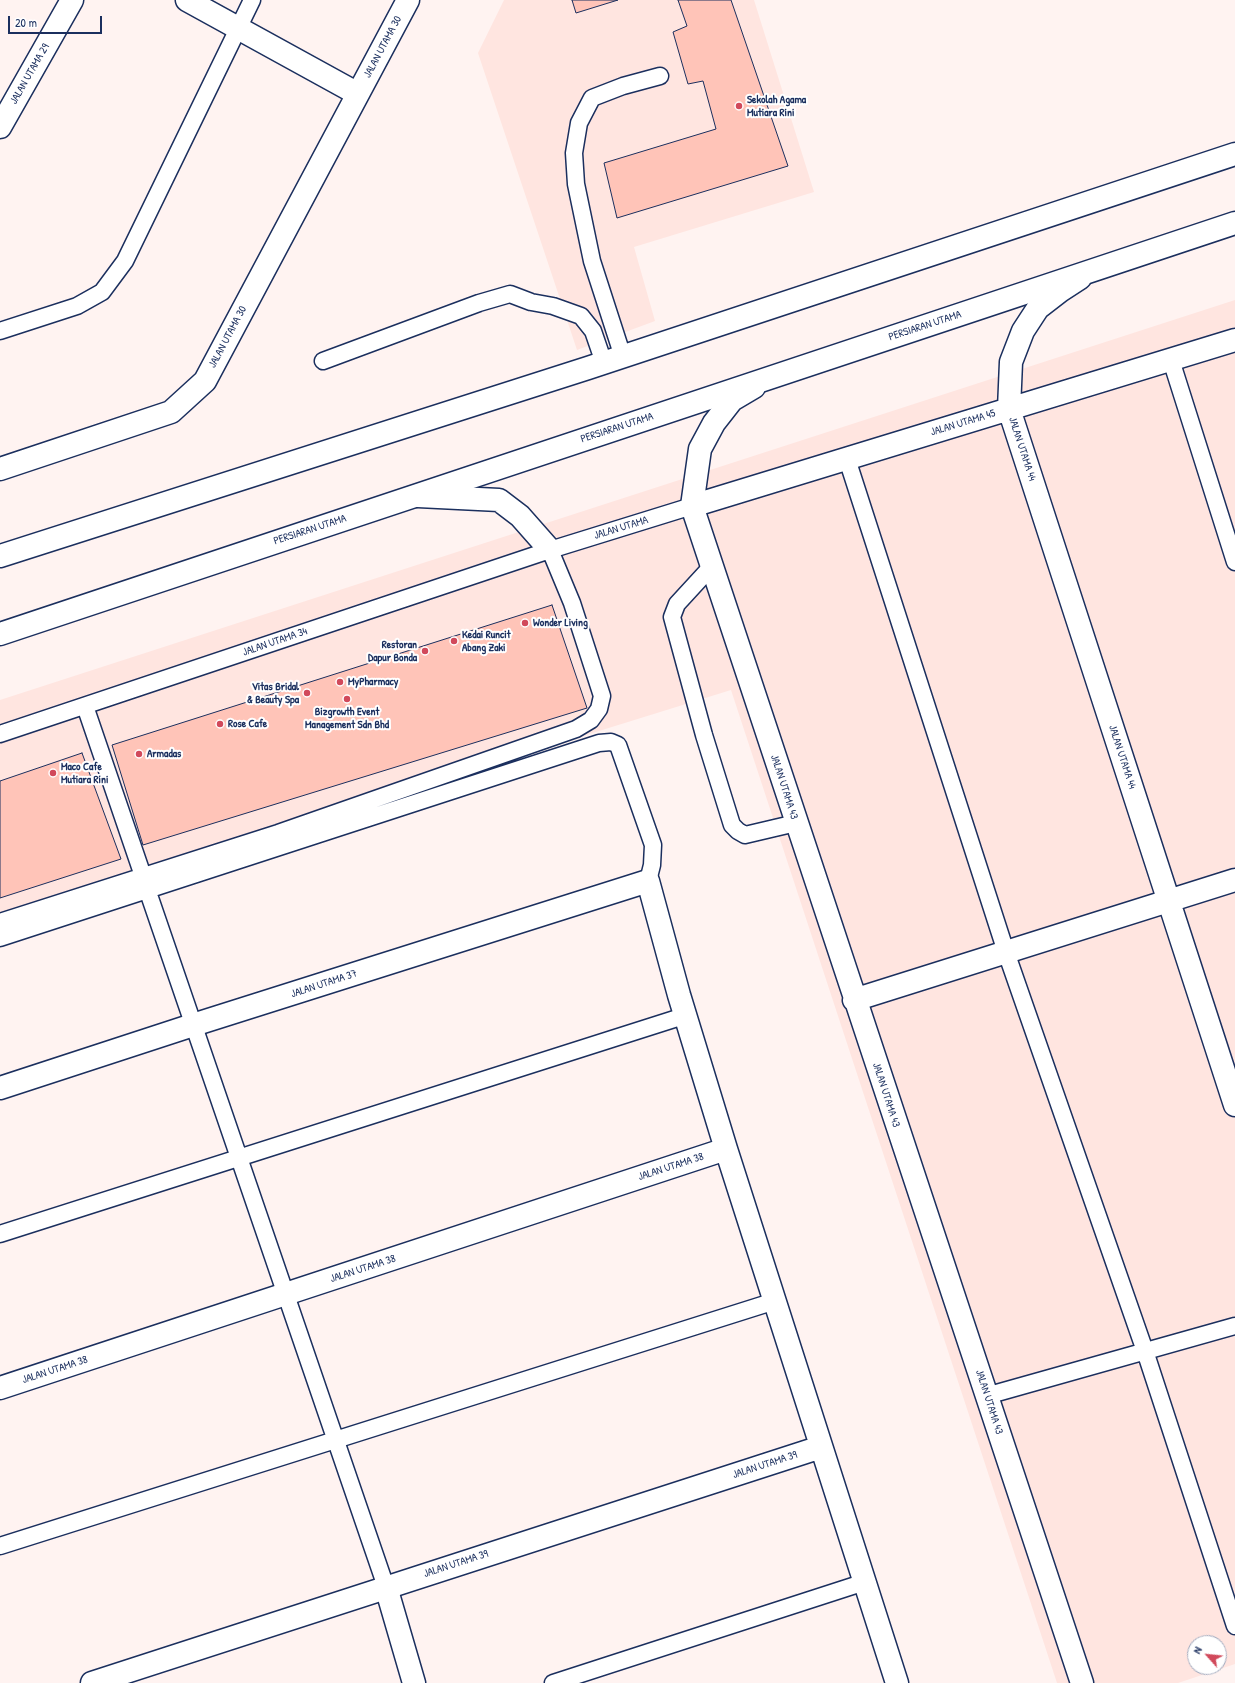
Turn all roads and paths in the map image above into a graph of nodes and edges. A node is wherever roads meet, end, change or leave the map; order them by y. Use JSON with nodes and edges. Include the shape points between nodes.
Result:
{"nodes":[{"id":1,"x":72,"y":0,"type":"edge"},
{"id":2,"x":187,"y":0,"type":"edge"},
{"id":3,"x":252,"y":0,"type":"edge"},
{"id":4,"x":408,"y":0,"type":"edge"},
{"id":5,"x":238,"y":27,"type":"junction"},
{"id":6,"x":660,"y":76,"type":"dead end"},
{"id":7,"x":358,"y":94,"type":"junction"},
{"id":8,"x":0,"y":127,"type":"edge"},
{"id":9,"x":1235,"y":154,"type":"edge"},
{"id":10,"x":1235,"y":223,"type":"edge"},
{"id":11,"x":1091,"y":271,"type":"junction"},
{"id":12,"x":0,"y":331,"type":"edge"},
{"id":13,"x":1235,"y":340,"type":"edge"},
{"id":14,"x":614,"y":360,"type":"junction"},
{"id":15,"x":1171,"y":360,"type":"junction"},
{"id":16,"x":323,"y":361,"type":"dead end"},
{"id":17,"x":772,"y":377,"type":"junction"},
{"id":18,"x":1009,"y":409,"type":"junction"},
{"id":19,"x":847,"y":459,"type":"junction"},
{"id":20,"x":0,"y":469,"type":"edge"},
{"id":21,"x":414,"y":496,"type":"junction"},
{"id":22,"x":692,"y":506,"type":"junction"},
{"id":23,"x":550,"y":550,"type":"junction"},
{"id":24,"x":0,"y":556,"type":"edge"},
{"id":25,"x":1235,"y":562,"type":"edge"},
{"id":26,"x":711,"y":567,"type":"junction"},
{"id":27,"x":0,"y":634,"type":"edge"},
{"id":28,"x":85,"y":706,"type":"junction"},
{"id":29,"x":0,"y":734,"type":"edge"},
{"id":30,"x":796,"y":823,"type":"junction"},
{"id":31,"x":1235,"y":880,"type":"edge"},
{"id":32,"x":648,"y":881,"type":"junction"},
{"id":33,"x":145,"y":882,"type":"junction"},
{"id":34,"x":1168,"y":901,"type":"junction"},
{"id":35,"x":0,"y":922,"type":"edge"},
{"id":36,"x":0,"y":938,"type":"edge"},
{"id":37,"x":1006,"y":952,"type":"junction"},
{"id":38,"x":854,"y":1000,"type":"junction"},
{"id":39,"x":687,"y":1015,"type":"junction"},
{"id":40,"x":194,"y":1025,"type":"junction"},
{"id":41,"x":0,"y":1088,"type":"edge"},
{"id":42,"x":1235,"y":1105,"type":"edge"},
{"id":43,"x":726,"y":1149,"type":"junction"},
{"id":44,"x":239,"y":1158,"type":"junction"},
{"id":45,"x":0,"y":1234,"type":"edge"},
{"id":46,"x":285,"y":1294,"type":"junction"},
{"id":47,"x":775,"y":1301,"type":"junction"},
{"id":48,"x":1235,"y":1326,"type":"edge"},
{"id":49,"x":1145,"y":1351,"type":"junction"},
{"id":50,"x":0,"y":1388,"type":"edge"},
{"id":51,"x":986,"y":1396,"type":"junction"},
{"id":52,"x":335,"y":1440,"type":"junction"},
{"id":53,"x":821,"y":1447,"type":"junction"},
{"id":54,"x":0,"y":1546,"type":"edge"},
{"id":55,"x":865,"y":1582,"type":"junction"},
{"id":56,"x":386,"y":1587,"type":"junction"},
{"id":57,"x":1235,"y":1626,"type":"edge"},
{"id":58,"x":92,"y":1683,"type":"edge"},
{"id":59,"x":414,"y":1683,"type":"edge"},
{"id":60,"x":553,"y":1683,"type":"edge"},
{"id":61,"x":897,"y":1683,"type":"edge"},
{"id":62,"x":1082,"y":1683,"type":"edge"}],
"edges":[{"from":1,"to":8,"type":"street","name":"JALAN UTAMA 29"},
{"from":2,"to":5,"type":"street"},
{"from":3,"to":5,"type":"lane"},
{"from":4,"to":7,"type":"street","name":"JALAN UTAMA 30"},
{"from":5,"to":7,"type":"street"},
{"from":5,"to":12,"type":"lane","via":[[125,261],[102,292],[77,306]]},
{"from":6,"to":14,"type":"lane","via":[[592,98],[579,123],[574,153],[576,184]]},
{"from":7,"to":20,"type":"street","name":"JALAN UTAMA 30","via":[[205,382],[171,412]]},
{"from":9,"to":14,"type":"street"},
{"from":10,"to":11,"type":"street","name":"PERSIARAN UTAMA"},
{"from":11,"to":17,"type":"street","name":"PERSIARAN UTAMA"},
{"from":11,"to":18,"type":"street","via":[[1038,308],[1023,332],[1011,362]]},
{"from":13,"to":15,"type":"street","name":"JALAN UTAMA 45"},
{"from":14,"to":16,"type":"lane","via":[[581,316],[510,294]]},
{"from":14,"to":24,"type":"street"},
{"from":15,"to":18,"type":"street","name":"JALAN UTAMA 45"},
{"from":15,"to":25,"type":"lane"},
{"from":17,"to":21,"type":"street","name":"PERSIARAN UTAMA"},
{"from":17,"to":22,"type":"street","via":[[732,400],[714,423],[700,449]]},
{"from":18,"to":19,"type":"street","name":"JALAN UTAMA 45"},
{"from":18,"to":34,"type":"street","name":"JALAN UTAMA 44"},
{"from":19,"to":22,"type":"street","name":"JALAN UTAMA 45"},
{"from":19,"to":37,"type":"lane"},
{"from":21,"to":23,"type":"street","via":[[499,500],[520,516]]},
{"from":21,"to":27,"type":"street","name":"PERSIARAN UTAMA"},
{"from":22,"to":23,"type":"lane","name":"JALAN UTAMA"},
{"from":22,"to":26,"type":"street","name":"JALAN UTAMA 43"},
{"from":23,"to":28,"type":"lane","name":"JALAN UTAMA 34"},
{"from":23,"to":33,"type":"lane","via":[[572,603],[602,696],[599,709],[591,720],[576,729]]},
{"from":26,"to":30,"type":"street","name":"JALAN UTAMA 43"},
{"from":26,"to":30,"type":"lane","via":[[677,604],[672,617],[732,825],[745,835]]},
{"from":28,"to":29,"type":"lane","name":"JALAN UTAMA 34"},
{"from":28,"to":33,"type":"lane"},
{"from":30,"to":38,"type":"street","name":"JALAN UTAMA 43"},
{"from":31,"to":34,"type":"street"},
{"from":32,"to":33,"type":"lane","via":[[653,846],[618,745],[611,742],[599,743]]},
{"from":32,"to":39,"type":"street","via":[[679,995]]},
{"from":32,"to":40,"type":"street","name":"JALAN UTAMA 37"},
{"from":33,"to":35,"type":"lane"},
{"from":33,"to":36,"type":"lane"},
{"from":33,"to":40,"type":"lane"},
{"from":34,"to":37,"type":"street"},
{"from":34,"to":42,"type":"street","name":"JALAN UTAMA 44"},
{"from":37,"to":38,"type":"street"},
{"from":37,"to":49,"type":"lane"},
{"from":38,"to":51,"type":"street","name":"JALAN UTAMA 43"},
{"from":39,"to":43,"type":"street"},
{"from":39,"to":44,"type":"lane"},
{"from":40,"to":41,"type":"street","name":"JALAN UTAMA 37"},
{"from":40,"to":44,"type":"lane"},
{"from":43,"to":46,"type":"street","name":"JALAN UTAMA 38"},
{"from":43,"to":47,"type":"street"},
{"from":44,"to":45,"type":"lane"},
{"from":44,"to":46,"type":"lane"},
{"from":46,"to":50,"type":"street","name":"JALAN UTAMA 38"},
{"from":46,"to":52,"type":"lane"},
{"from":47,"to":52,"type":"lane"},
{"from":47,"to":53,"type":"street"},
{"from":48,"to":49,"type":"lane"},
{"from":49,"to":51,"type":"lane"},
{"from":49,"to":57,"type":"lane"},
{"from":51,"to":62,"type":"street","name":"JALAN UTAMA 43"},
{"from":52,"to":54,"type":"lane"},
{"from":52,"to":56,"type":"lane"},
{"from":53,"to":55,"type":"street"},
{"from":53,"to":56,"type":"street","name":"JALAN UTAMA 39"},
{"from":55,"to":60,"type":"lane"},
{"from":55,"to":61,"type":"street"},
{"from":56,"to":58,"type":"street","name":"JALAN UTAMA 39"},
{"from":56,"to":59,"type":"street"}]}
